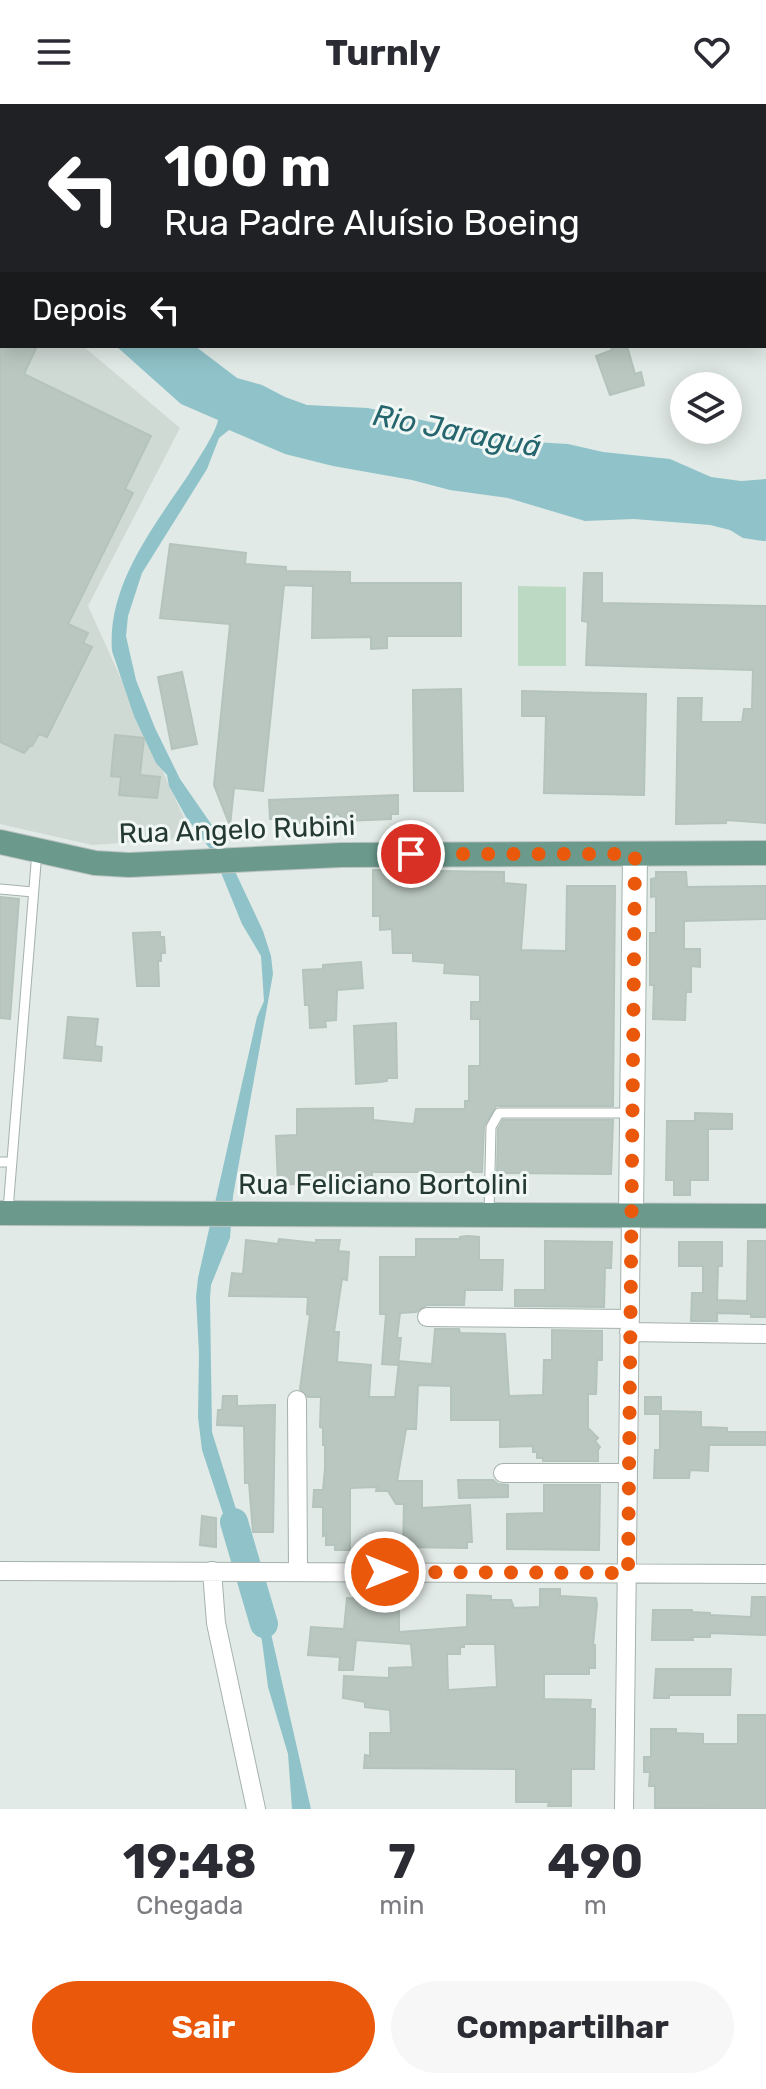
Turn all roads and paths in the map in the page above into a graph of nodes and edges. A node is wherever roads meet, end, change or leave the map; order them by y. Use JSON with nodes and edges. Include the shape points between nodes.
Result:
{"nodes":[{"id":1,"x":0,"y":842,"type":"edge"},
{"id":2,"x":37,"y":851,"type":"junction"},
{"id":3,"x":766,"y":853,"type":"edge"},
{"id":4,"x":635,"y":854,"type":"junction"},
{"id":5,"x":0,"y":889,"type":"edge"},
{"id":6,"x":33,"y":892,"type":"junction"},
{"id":7,"x":632,"y":1113,"type":"junction"},
{"id":8,"x":0,"y":1162,"type":"edge"},
{"id":9,"x":12,"y":1162,"type":"junction"},
{"id":10,"x":4,"y":1213,"type":"edge"},
{"id":11,"x":489,"y":1214,"type":"junction"},
{"id":12,"x":631,"y":1214,"type":"junction"},
{"id":13,"x":766,"y":1216,"type":"edge"},
{"id":14,"x":427,"y":1317,"type":"dead end"},
{"id":15,"x":629,"y":1325,"type":"junction"},
{"id":16,"x":766,"y":1334,"type":"edge"},
{"id":17,"x":297,"y":1400,"type":"dead end"},
{"id":18,"x":503,"y":1473,"type":"dead end"},
{"id":19,"x":628,"y":1473,"type":"junction"},
{"id":20,"x":0,"y":1571,"type":"edge"},
{"id":21,"x":212,"y":1571,"type":"junction"},
{"id":22,"x":298,"y":1571,"type":"junction"},
{"id":23,"x":628,"y":1573,"type":"junction"},
{"id":24,"x":766,"y":1574,"type":"edge"},
{"id":25,"x":256,"y":1809,"type":"edge"},
{"id":26,"x":624,"y":1809,"type":"edge"}],
"edges":[{"from":1,"to":2,"type":"main road","name":"Rua Angelo Rubini"},
{"from":2,"to":4,"type":"main road","name":"Rua Angelo Rubini","via":[[129,865],[355,855]]},
{"from":2,"to":6,"type":"lane"},
{"from":3,"to":4,"type":"main road","name":"Rua Angelo Rubini"},
{"from":4,"to":7,"type":"street"},
{"from":5,"to":6,"type":"lane"},
{"from":6,"to":9,"type":"lane"},
{"from":7,"to":11,"type":"lane","via":[[499,1113],[491,1127]]},
{"from":7,"to":12,"type":"street"},
{"from":8,"to":9,"type":"lane"},
{"from":9,"to":10,"type":"lane"},
{"from":10,"to":11,"type":"main road","name":"Rua Feliciano Bortolini"},
{"from":11,"to":12,"type":"main road","name":"Rua Feliciano Bortolini"},
{"from":12,"to":13,"type":"main road","name":"Rua Feliciano Bortolini"},
{"from":12,"to":15,"type":"street"},
{"from":14,"to":15,"type":"street"},
{"from":15,"to":16,"type":"street"},
{"from":15,"to":19,"type":"street"},
{"from":17,"to":22,"type":"street"},
{"from":18,"to":19,"type":"street"},
{"from":19,"to":23,"type":"street"},
{"from":20,"to":21,"type":"street"},
{"from":21,"to":22,"type":"street"},
{"from":21,"to":25,"type":"street","via":[[220,1648]]},
{"from":22,"to":23,"type":"street"},
{"from":23,"to":24,"type":"street"},
{"from":23,"to":26,"type":"street"}]}
